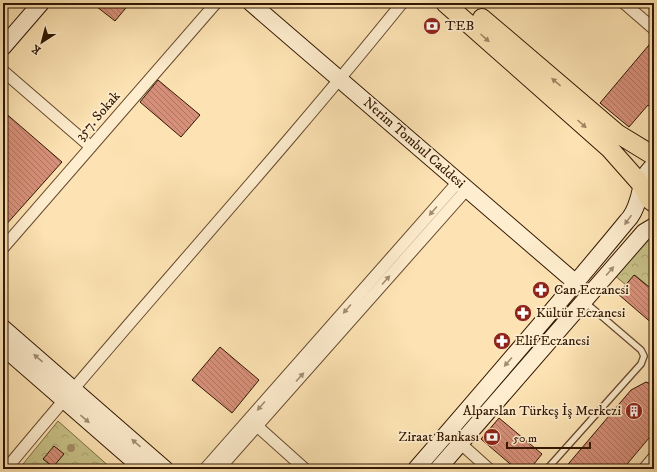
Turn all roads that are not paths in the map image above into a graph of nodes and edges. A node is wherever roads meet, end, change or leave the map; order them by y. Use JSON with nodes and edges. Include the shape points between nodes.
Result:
{"nodes":[{"id":1,"x":41,"y":3,"type":"edge"},
{"id":2,"x":216,"y":3,"type":"edge"},
{"id":3,"x":251,"y":3,"type":"edge"},
{"id":4,"x":402,"y":3,"type":"edge"},
{"id":5,"x":445,"y":3,"type":"edge"},
{"id":6,"x":464,"y":3,"type":"edge"},
{"id":7,"x":624,"y":3,"type":"edge"},
{"id":8,"x":654,"y":29,"type":"edge"},
{"id":9,"x":3,"y":47,"type":"edge"},
{"id":10,"x":3,"y":71,"type":"edge"},
{"id":11,"x":340,"y":80,"type":"junction"},
{"id":12,"x":91,"y":147,"type":"junction"},
{"id":13,"x":654,"y":156,"type":"edge"},
{"id":14,"x":654,"y":165,"type":"edge"},
{"id":15,"x":641,"y":184,"type":"junction"},
{"id":16,"x":463,"y":185,"type":"junction"},
{"id":17,"x":654,"y":203,"type":"edge"},
{"id":18,"x":654,"y":226,"type":"edge"},
{"id":19,"x":3,"y":248,"type":"edge"},
{"id":20,"x":576,"y":283,"type":"junction"},
{"id":21,"x":584,"y":301,"type":"junction"},
{"id":22,"x":3,"y":328,"type":"edge"},
{"id":23,"x":3,"y":347,"type":"edge"},
{"id":24,"x":68,"y":394,"type":"junction"},
{"id":25,"x":257,"y":426,"type":"junction"},
{"id":26,"x":460,"y":443,"type":"junction"},
{"id":27,"x":654,"y":457,"type":"edge"},
{"id":28,"x":6,"y":469,"type":"edge"},
{"id":29,"x":143,"y":469,"type":"edge"},
{"id":30,"x":165,"y":469,"type":"edge"},
{"id":31,"x":205,"y":469,"type":"edge"},
{"id":32,"x":218,"y":469,"type":"edge"},
{"id":33,"x":305,"y":469,"type":"edge"},
{"id":34,"x":416,"y":469,"type":"edge"},
{"id":35,"x":438,"y":469,"type":"edge"},
{"id":36,"x":489,"y":469,"type":"edge"},
{"id":37,"x":547,"y":469,"type":"edge"},
{"id":38,"x":644,"y":469,"type":"edge"}],
"edges":[{"from":1,"to":9,"type":"street"},
{"from":2,"to":12,"type":"street","name":"357. Sokak"},
{"from":3,"to":11,"type":"street","name":"Nerim Tombul Caddesi"},
{"from":4,"to":11,"type":"street"},
{"from":5,"to":15,"type":"main road","one_way":true,"via":[[610,149]]},
{"from":13,"to":6,"type":"main road","one_way":true,"via":[[618,134]]},
{"from":7,"to":8,"type":"street"},
{"from":10,"to":12,"type":"street"},
{"from":11,"to":16,"type":"street","name":"Nerim Tombul Caddesi"},
{"from":11,"to":24,"type":"street"},
{"from":12,"to":19,"type":"street","name":"357. Sokak"},
{"from":14,"to":15,"type":"street"},
{"from":15,"to":17,"type":"main road"},
{"from":15,"to":20,"type":"street","one_way":true,"via":[[638,200],[630,217]]},
{"from":16,"to":20,"type":"street","name":"Nerim Tombul Caddesi"},
{"from":25,"to":16,"type":"street","one_way":true},
{"from":16,"to":31,"type":"street","one_way":true},
{"from":21,"to":18,"type":"street","one_way":true,"via":[[644,232]]},
{"from":20,"to":34,"type":"street","one_way":true},
{"from":21,"to":26,"type":"street"},
{"from":21,"to":37,"type":"lane","via":[[641,350],[644,356],[641,364]]},
{"from":24,"to":22,"type":"street","one_way":true},
{"from":23,"to":24,"type":"street"},
{"from":24,"to":28,"type":"street"},
{"from":24,"to":29,"type":"street","one_way":true},
{"from":30,"to":24,"type":"street","one_way":true},
{"from":25,"to":32,"type":"street"},
{"from":25,"to":33,"type":"street"},
{"from":26,"to":35,"type":"street"},
{"from":26,"to":36,"type":"street"},
{"from":27,"to":38,"type":"street"}]}
